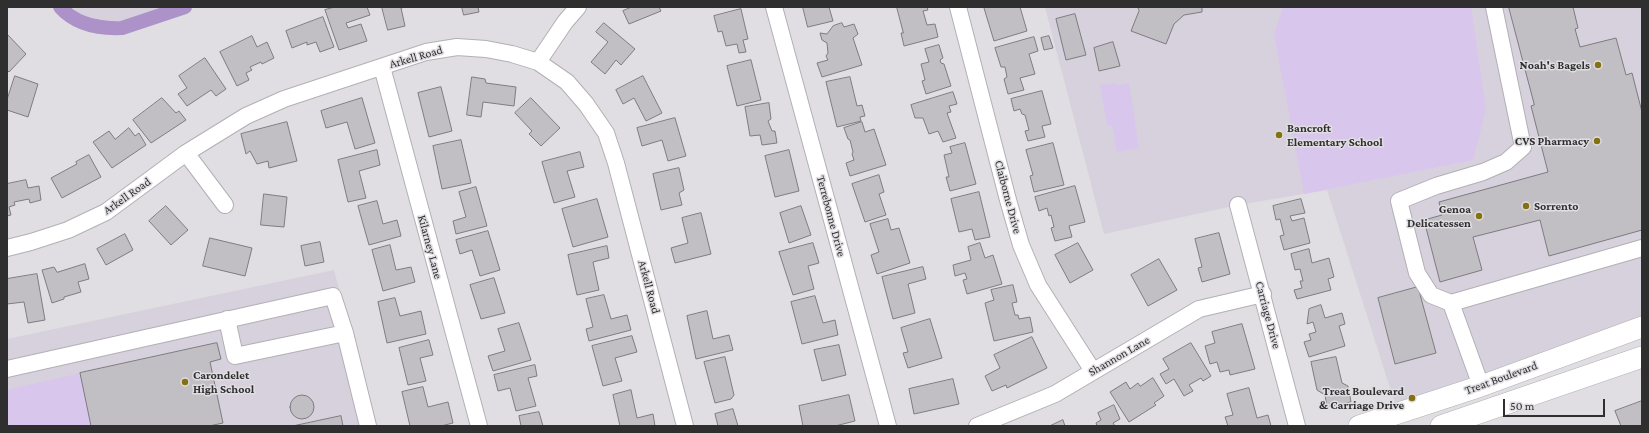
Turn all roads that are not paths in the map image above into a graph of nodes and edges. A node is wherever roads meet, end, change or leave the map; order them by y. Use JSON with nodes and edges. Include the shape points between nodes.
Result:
{"nodes":[{"id":1,"x":578,"y":7,"type":"edge"},
{"id":2,"x":774,"y":7,"type":"edge"},
{"id":3,"x":958,"y":7,"type":"edge"},
{"id":4,"x":1494,"y":7,"type":"edge"},
{"id":5,"x":538,"y":62,"type":"junction"},
{"id":6,"x":382,"y":67,"type":"junction"},
{"id":7,"x":186,"y":153,"type":"junction"},
{"id":8,"x":225,"y":205,"type":"dead end"},
{"id":9,"x":1238,"y":205,"type":"dead end"},
{"id":10,"x":7,"y":248,"type":"edge"},
{"id":11,"x":1642,"y":248,"type":"edge"},
{"id":12,"x":1263,"y":294,"type":"junction"},
{"id":13,"x":1451,"y":303,"type":"junction"},
{"id":14,"x":227,"y":320,"type":"junction"},
{"id":15,"x":1642,"y":327,"type":"edge"},
{"id":16,"x":345,"y":333,"type":"junction"},
{"id":17,"x":1642,"y":357,"type":"edge"},
{"id":18,"x":7,"y":369,"type":"edge"},
{"id":19,"x":1093,"y":371,"type":"junction"},
{"id":20,"x":1481,"y":386,"type":"junction"},
{"id":21,"x":368,"y":426,"type":"edge"},
{"id":22,"x":479,"y":426,"type":"edge"},
{"id":23,"x":685,"y":426,"type":"edge"},
{"id":24,"x":888,"y":426,"type":"edge"},
{"id":25,"x":977,"y":426,"type":"edge"},
{"id":26,"x":1296,"y":426,"type":"edge"},
{"id":27,"x":1358,"y":426,"type":"edge"},
{"id":28,"x":1441,"y":426,"type":"edge"}],
"edges":[{"from":1,"to":5,"type":"street"},
{"from":2,"to":24,"type":"street","name":"Terrebonne Drive"},
{"from":3,"to":19,"type":"street","name":"Claiborne Drive","via":[[1021,245],[1038,285]]},
{"from":4,"to":13,"type":"street","via":[[1523,147],[1506,162],[1399,201],[1417,273],[1431,295]]},
{"from":5,"to":6,"type":"street","name":"Arkell Road","via":[[486,49],[457,47],[426,52]]},
{"from":5,"to":23,"type":"street","name":"Arkell Road","via":[[567,82],[606,133]]},
{"from":6,"to":7,"type":"street","name":"Arkell Road","via":[[278,102],[246,116]]},
{"from":6,"to":22,"type":"street","name":"Kilarney Lane"},
{"from":7,"to":8,"type":"street"},
{"from":7,"to":10,"type":"street","name":"Arkell Road","via":[[106,212],[68,230]]},
{"from":9,"to":12,"type":"street","name":"Carriage Drive"},
{"from":11,"to":13,"type":"street"},
{"from":12,"to":19,"type":"street","name":"Shannon Lane","via":[[1199,309]]},
{"from":12,"to":26,"type":"street","name":"Carriage Drive"},
{"from":13,"to":20,"type":"street"},
{"from":14,"to":16,"type":"street","via":[[333,296]]},
{"from":14,"to":16,"type":"street","via":[[235,356]]},
{"from":14,"to":18,"type":"street"},
{"from":15,"to":20,"type":"main road","name":"Treat Boulevard"},
{"from":16,"to":21,"type":"street"},
{"from":17,"to":28,"type":"main road"},
{"from":19,"to":25,"type":"street","name":"Shannon Lane","via":[[1055,394]]},
{"from":20,"to":27,"type":"main road","name":"Treat Boulevard"}]}
